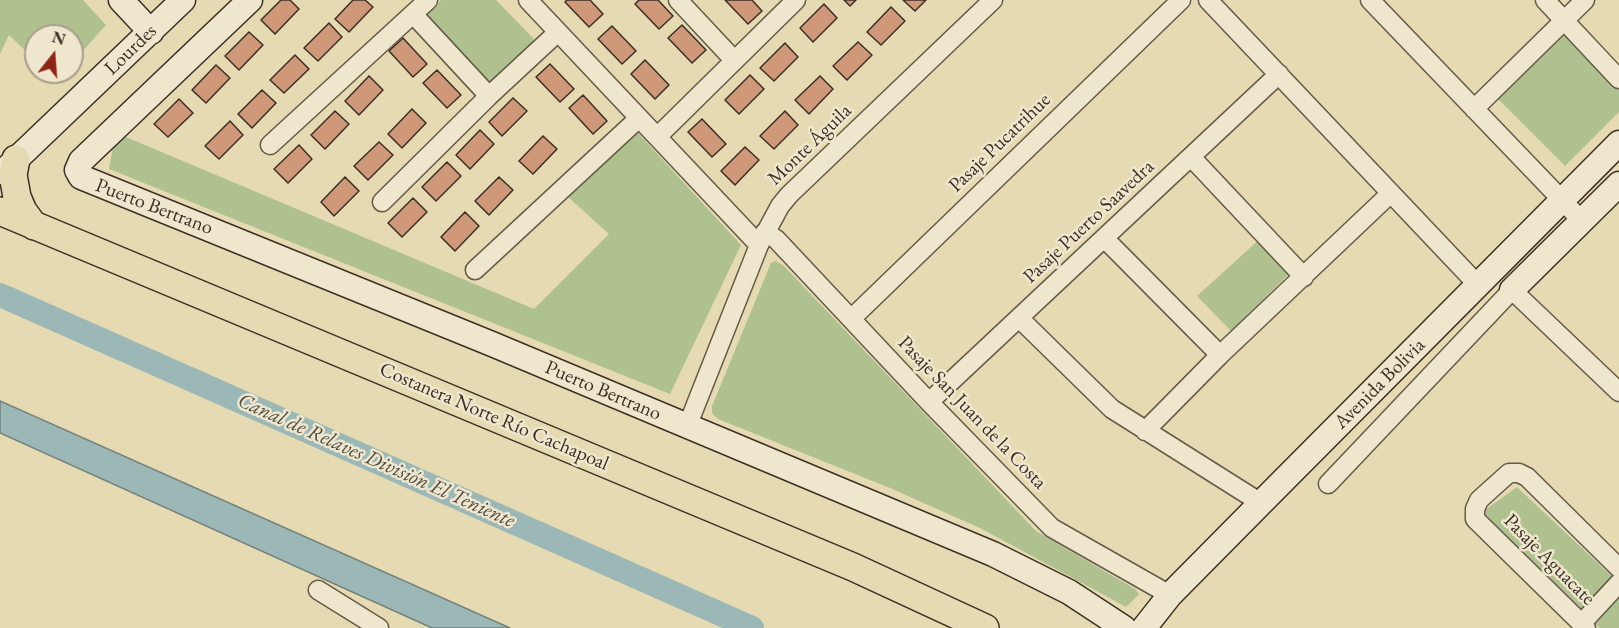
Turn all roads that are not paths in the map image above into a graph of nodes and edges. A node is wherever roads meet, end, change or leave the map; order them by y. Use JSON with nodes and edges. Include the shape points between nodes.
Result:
{"nodes":[{"id":1,"x":121,"y":0,"type":"edge"},
{"id":2,"x":183,"y":0,"type":"edge"},
{"id":3,"x":250,"y":0,"type":"edge"},
{"id":4,"x":428,"y":0,"type":"edge"},
{"id":5,"x":528,"y":0,"type":"edge"},
{"id":6,"x":678,"y":0,"type":"edge"},
{"id":7,"x":796,"y":0,"type":"edge"},
{"id":8,"x":993,"y":0,"type":"edge"},
{"id":9,"x":1181,"y":0,"type":"edge"},
{"id":10,"x":1208,"y":0,"type":"edge"},
{"id":11,"x":1370,"y":0,"type":"edge"},
{"id":12,"x":1545,"y":0,"type":"edge"},
{"id":13,"x":1585,"y":0,"type":"edge"},
{"id":14,"x":413,"y":14,"type":"junction"},
{"id":15,"x":1564,"y":20,"type":"junction"},
{"id":16,"x":151,"y":32,"type":"junction"},
{"id":17,"x":558,"y":32,"type":"junction"},
{"id":18,"x":734,"y":60,"type":"junction"},
{"id":19,"x":1279,"y":75,"type":"junction"},
{"id":20,"x":1619,"y":79,"type":"edge"},
{"id":21,"x":489,"y":96,"type":"junction"},
{"id":22,"x":1474,"y":109,"type":"junction"},
{"id":23,"x":639,"y":118,"type":"junction"},
{"id":24,"x":657,"y":137,"type":"junction"},
{"id":25,"x":1619,"y":143,"type":"edge"},
{"id":26,"x":270,"y":145,"type":"dead end"},
{"id":27,"x":1191,"y":157,"type":"junction"},
{"id":28,"x":5,"y":166,"type":"edge"},
{"id":29,"x":1619,"y":184,"type":"edge"},
{"id":30,"x":1391,"y":193,"type":"junction"},
{"id":31,"x":1562,"y":201,"type":"junction"},
{"id":32,"x":382,"y":202,"type":"dead end"},
{"id":33,"x":0,"y":212,"type":"edge"},
{"id":34,"x":1582,"y":221,"type":"junction"},
{"id":35,"x":34,"y":226,"type":"junction"},
{"id":36,"x":762,"y":238,"type":"junction"},
{"id":37,"x":1104,"y":238,"type":"junction"},
{"id":38,"x":475,"y":270,"type":"dead end"},
{"id":39,"x":1304,"y":277,"type":"junction"},
{"id":40,"x":1478,"y":285,"type":"junction"},
{"id":41,"x":1512,"y":291,"type":"junction"},
{"id":42,"x":851,"y":318,"type":"junction"},
{"id":43,"x":1019,"y":318,"type":"junction"},
{"id":44,"x":1220,"y":356,"type":"junction"},
{"id":45,"x":1619,"y":392,"type":"edge"},
{"id":46,"x":929,"y":402,"type":"junction"},
{"id":47,"x":687,"y":427,"type":"junction"},
{"id":48,"x":1145,"y":431,"type":"junction"},
{"id":49,"x":1328,"y":484,"type":"dead end"},
{"id":50,"x":1261,"y":503,"type":"junction"},
{"id":51,"x":1619,"y":568,"type":"edge"},
{"id":52,"x":1619,"y":583,"type":"edge"},
{"id":53,"x":318,"y":590,"type":"dead end"},
{"id":54,"x":1170,"y":596,"type":"junction"},
{"id":55,"x":1583,"y":626,"type":"edge"},
{"id":56,"x":379,"y":628,"type":"edge"},
{"id":57,"x":985,"y":628,"type":"edge"},
{"id":58,"x":1124,"y":628,"type":"edge"},
{"id":59,"x":1143,"y":628,"type":"edge"}],
"edges":[{"from":1,"to":16,"type":"street"},
{"from":2,"to":16,"type":"street","name":"Lourdes"},
{"from":3,"to":47,"type":"street","name":"Puerto Bertrano","via":[[81,161],[81,177]]},
{"from":4,"to":14,"type":"street"},
{"from":5,"to":17,"type":"street","name":"Pasaje San Juan de la Costa"},
{"from":6,"to":18,"type":"street"},
{"from":7,"to":18,"type":"street"},
{"from":8,"to":36,"type":"street","name":"Monte Águila","via":[[789,195]]},
{"from":9,"to":42,"type":"street","name":"Pasaje Pucatrihue"},
{"from":10,"to":19,"type":"street"},
{"from":11,"to":22,"type":"street"},
{"from":12,"to":15,"type":"street"},
{"from":13,"to":15,"type":"street"},
{"from":14,"to":21,"type":"street"},
{"from":14,"to":26,"type":"street"},
{"from":15,"to":20,"type":"street"},
{"from":15,"to":22,"type":"street"},
{"from":16,"to":28,"type":"street","name":"Lourdes"},
{"from":17,"to":21,"type":"street"},
{"from":17,"to":23,"type":"street","name":"Pasaje San Juan de la Costa"},
{"from":18,"to":24,"type":"street"},
{"from":19,"to":27,"type":"street","name":"Pasaje Puerto Saavedra"},
{"from":19,"to":30,"type":"street"},
{"from":21,"to":32,"type":"street"},
{"from":22,"to":31,"type":"street"},
{"from":23,"to":24,"type":"street","name":"Pasaje San Juan de la Costa"},
{"from":23,"to":38,"type":"street"},
{"from":24,"to":36,"type":"street","name":"Pasaje San Juan de la Costa"},
{"from":25,"to":31,"type":"street","name":"Avenida Bolivia"},
{"from":27,"to":37,"type":"street","name":"Pasaje Puerto Saavedra"},
{"from":27,"to":39,"type":"street"},
{"from":28,"to":35,"type":"main road","via":[[13,175],[23,211]]},
{"from":29,"to":34,"type":"street","name":"Avenida Bolivia"},
{"from":30,"to":39,"type":"street"},
{"from":30,"to":40,"type":"street"},
{"from":31,"to":34,"type":"street"},
{"from":31,"to":40,"type":"street","name":"Avenida Bolivia"},
{"from":33,"to":35,"type":"main road","name":"Costanera Norte Río Cachapoal"},
{"from":34,"to":41,"type":"street","name":"Avenida Bolivia"},
{"from":35,"to":57,"type":"main road","name":"Costanera Norte Río Cachapoal","via":[[842,563]]},
{"from":36,"to":42,"type":"street","name":"Pasaje San Juan de la Costa","via":[[776,239]]},
{"from":36,"to":47,"type":"street","name":"Monte Águila"},
{"from":37,"to":43,"type":"street","name":"Pasaje Puerto Saavedra"},
{"from":37,"to":44,"type":"street"},
{"from":39,"to":44,"type":"street"},
{"from":40,"to":50,"type":"street","name":"Avenida Bolivia"},
{"from":41,"to":45,"type":"street"},
{"from":41,"to":49,"type":"street","name":"Avenida Bolivia"},
{"from":42,"to":46,"type":"street","name":"Pasaje San Juan de la Costa"},
{"from":43,"to":46,"type":"street","name":"Pasaje Puerto Saavedra"},
{"from":43,"to":48,"type":"street","via":[[1112,409]]},
{"from":44,"to":48,"type":"street"},
{"from":46,"to":54,"type":"street","name":"Pasaje San Juan de la Costa","via":[[1052,528]]},
{"from":47,"to":58,"type":"street","name":"Puerto Bertrano","via":[[993,554],[1069,592]]},
{"from":48,"to":50,"type":"street"},
{"from":50,"to":54,"type":"street","name":"Avenida Bolivia"},
{"from":51,"to":55,"type":"street","name":"Pasaje Aguacate","via":[[1519,473],[1509,473],[1479,500],[1475,519]]},
{"from":52,"to":55,"type":"street"},
{"from":53,"to":56,"type":"street"},
{"from":54,"to":59,"type":"street","name":"Avenida Bolivia"}]}
